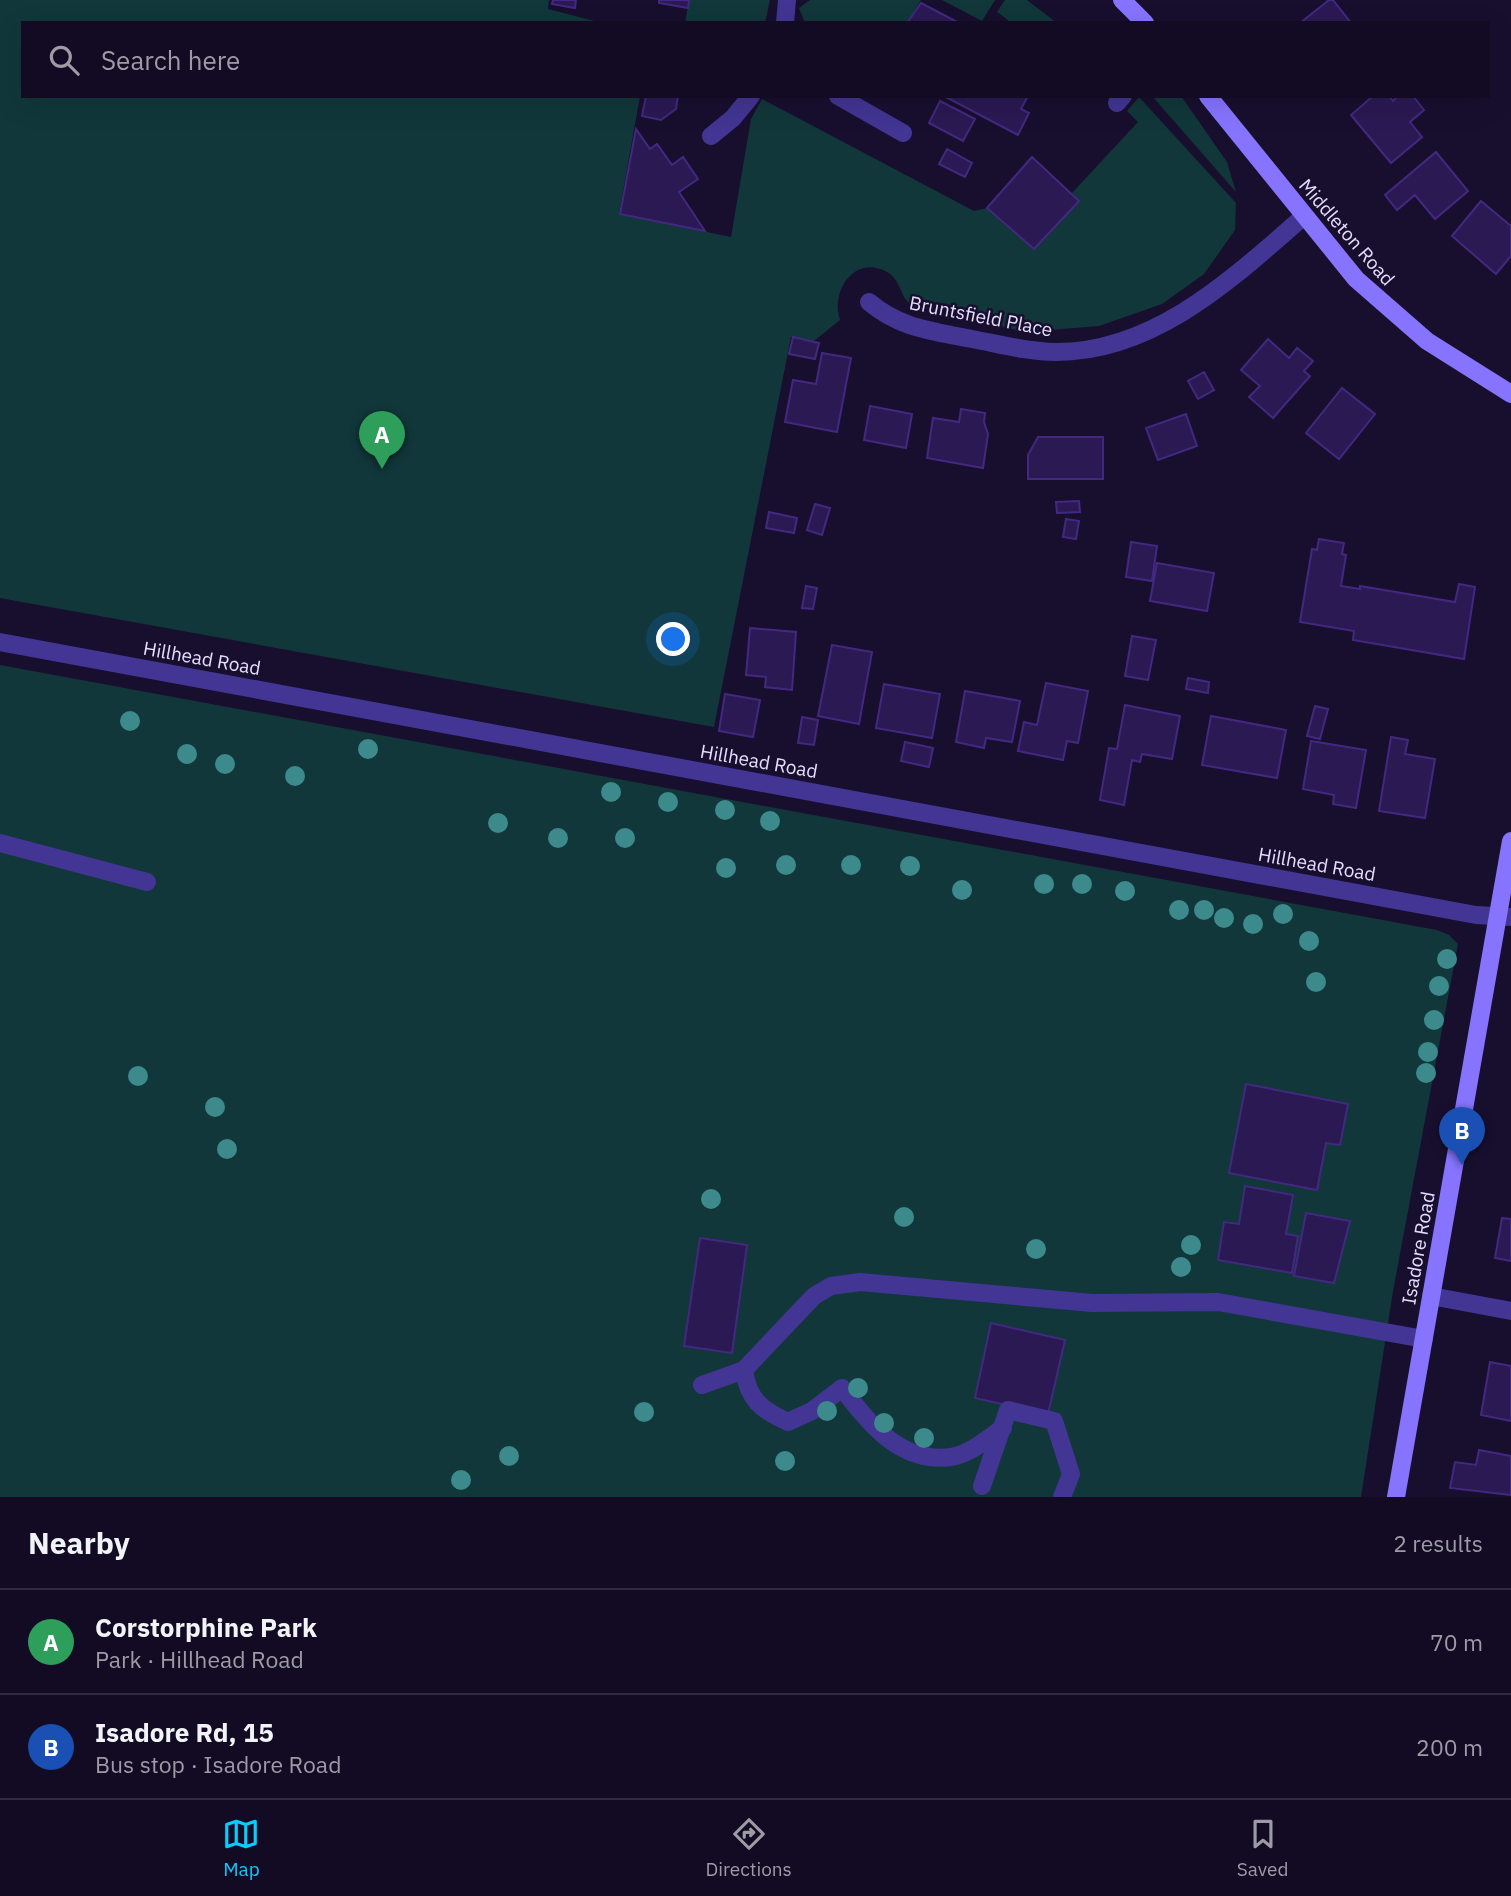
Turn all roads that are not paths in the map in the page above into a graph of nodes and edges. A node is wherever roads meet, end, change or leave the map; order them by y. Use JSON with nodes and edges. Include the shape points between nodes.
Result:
{"nodes":[{"id":1,"x":1122,"y":0,"type":"edge"},
{"id":2,"x":1143,"y":21,"type":"edge"},
{"id":3,"x":749,"y":98,"type":"edge"},
{"id":4,"x":842,"y":98,"type":"edge"},
{"id":5,"x":1210,"y":98,"type":"edge"},
{"id":6,"x":903,"y":132,"type":"dead end"},
{"id":7,"x":711,"y":136,"type":"dead end"},
{"id":8,"x":1303,"y":218,"type":"junction"},
{"id":9,"x":869,"y":302,"type":"dead end"},
{"id":10,"x":1511,"y":394,"type":"edge"},
{"id":11,"x":0,"y":642,"type":"edge"},
{"id":12,"x":1511,"y":841,"type":"edge"},
{"id":13,"x":0,"y":843,"type":"edge"},
{"id":14,"x":147,"y":882,"type":"dead end"},
{"id":15,"x":1503,"y":916,"type":"edge"},
{"id":16,"x":1432,"y":1296,"type":"junction"},
{"id":17,"x":1511,"y":1311,"type":"edge"},
{"id":18,"x":1424,"y":1339,"type":"junction"},
{"id":19,"x":744,"y":1370,"type":"junction"},
{"id":20,"x":702,"y":1385,"type":"dead end"},
{"id":21,"x":1003,"y":1428,"type":"junction"},
{"id":22,"x":982,"y":1486,"type":"dead end"},
{"id":23,"x":1062,"y":1497,"type":"edge"},
{"id":24,"x":1396,"y":1497,"type":"edge"}],
"edges":[{"from":1,"to":2,"type":"street"},
{"from":3,"to":7,"type":"street"},
{"from":4,"to":6,"type":"street"},
{"from":5,"to":8,"type":"street","name":"Middleton Road"},
{"from":8,"to":9,"type":"street","name":"Bruntsfield Place","via":[[1171,320],[1136,337],[1101,345],[1057,352],[1012,347],[918,328],[889,318]]},
{"from":8,"to":10,"type":"street","name":"Middleton Road","via":[[1391,312],[1427,341]]},
{"from":11,"to":15,"type":"street","name":"Hillhead Road"},
{"from":12,"to":15,"type":"street","name":"Isadore Road"},
{"from":13,"to":14,"type":"street"},
{"from":15,"to":16,"type":"street","name":"Isadore Road"},
{"from":16,"to":17,"type":"street"},
{"from":16,"to":18,"type":"street","name":"Isadore Road"},
{"from":18,"to":19,"type":"street","via":[[1218,1302],[1092,1303],[860,1282],[831,1286],[814,1296]]},
{"from":18,"to":24,"type":"street","name":"Isadore Road"},
{"from":19,"to":20,"type":"street"},
{"from":19,"to":21,"type":"street","via":[[747,1390],[769,1414],[788,1422],[842,1388],[878,1434],[923,1455],[951,1457]]},
{"from":21,"to":22,"type":"street"},
{"from":21,"to":23,"type":"street","via":[[1009,1410],[1054,1421],[1072,1474]]}]}
